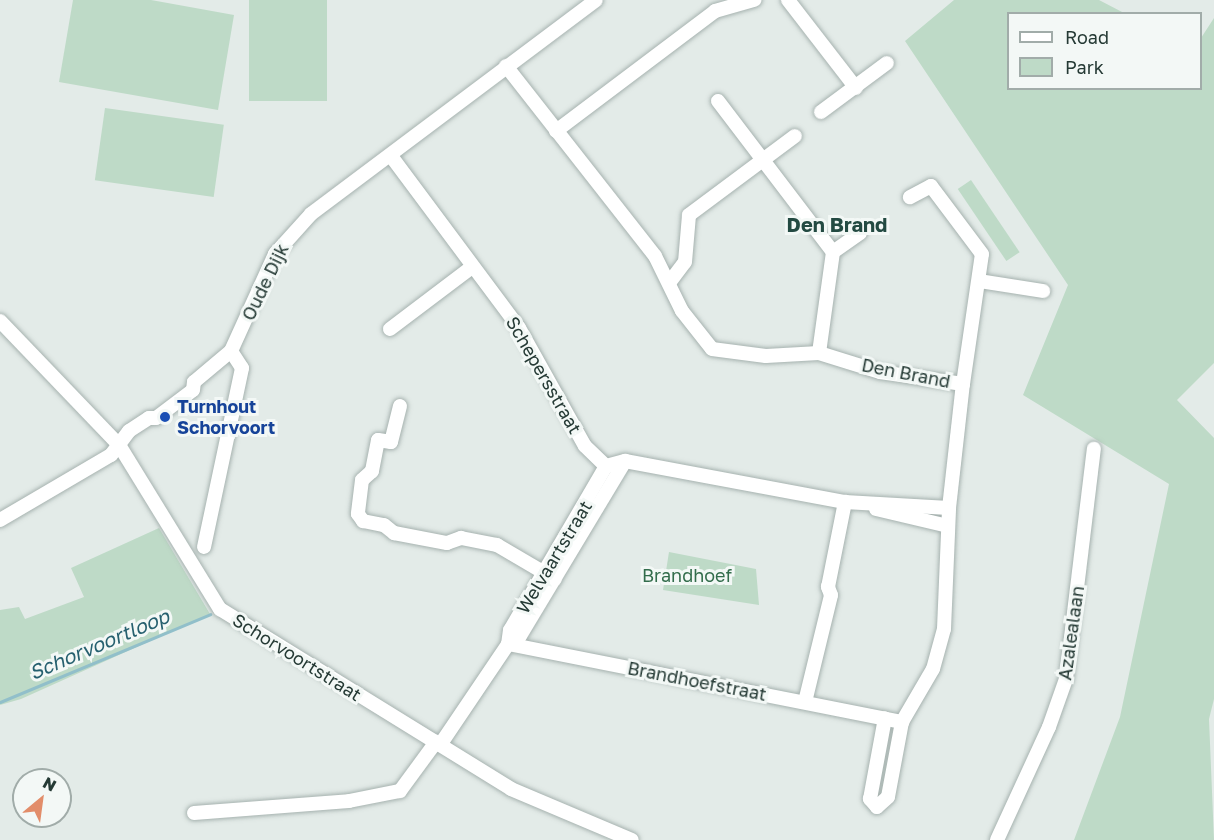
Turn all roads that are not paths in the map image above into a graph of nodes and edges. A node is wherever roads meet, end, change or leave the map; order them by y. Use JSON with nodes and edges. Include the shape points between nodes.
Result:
{"nodes":[{"id":1,"x":596,"y":0,"type":"edge"},
{"id":2,"x":754,"y":0,"type":"edge"},
{"id":3,"x":788,"y":0,"type":"edge"},
{"id":4,"x":887,"y":63,"type":"dead end"},
{"id":5,"x":506,"y":66,"type":"junction"},
{"id":6,"x":856,"y":88,"type":"junction"},
{"id":7,"x":718,"y":101,"type":"dead end"},
{"id":8,"x":821,"y":112,"type":"dead end"},
{"id":9,"x":556,"y":130,"type":"junction"},
{"id":10,"x":795,"y":136,"type":"dead end"},
{"id":11,"x":391,"y":156,"type":"junction"},
{"id":12,"x":761,"y":159,"type":"junction"},
{"id":13,"x":910,"y":197,"type":"dead end"},
{"id":14,"x":860,"y":233,"type":"dead end"},
{"id":15,"x":833,"y":252,"type":"junction"},
{"id":16,"x":472,"y":267,"type":"junction"},
{"id":17,"x":979,"y":281,"type":"junction"},
{"id":18,"x":669,"y":283,"type":"junction"},
{"id":19,"x":1043,"y":291,"type":"dead end"},
{"id":20,"x":0,"y":321,"type":"edge"},
{"id":21,"x":390,"y":329,"type":"dead end"},
{"id":22,"x":231,"y":351,"type":"junction"},
{"id":23,"x":819,"y":353,"type":"junction"},
{"id":24,"x":963,"y":384,"type":"junction"},
{"id":25,"x":400,"y":406,"type":"dead end"},
{"id":26,"x":119,"y":446,"type":"junction"},
{"id":27,"x":1094,"y":449,"type":"dead end"},
{"id":28,"x":626,"y":461,"type":"junction"},
{"id":29,"x":606,"y":466,"type":"junction"},
{"id":30,"x":604,"y":487,"type":"junction"},
{"id":31,"x":845,"y":502,"type":"junction"},
{"id":32,"x":866,"y":504,"type":"junction"},
{"id":33,"x":949,"y":508,"type":"junction"},
{"id":34,"x":0,"y":520,"type":"edge"},
{"id":35,"x":948,"y":526,"type":"junction"},
{"id":36,"x":204,"y":547,"type":"dead end"},
{"id":37,"x":550,"y":576,"type":"junction"},
{"id":38,"x":508,"y":644,"type":"junction"},
{"id":39,"x":805,"y":702,"type":"junction"},
{"id":40,"x":885,"y":718,"type":"junction"},
{"id":41,"x":902,"y":722,"type":"junction"},
{"id":42,"x":438,"y":744,"type":"junction"},
{"id":43,"x":194,"y":813,"type":"dead end"},
{"id":44,"x":632,"y":840,"type":"edge"},
{"id":45,"x":997,"y":840,"type":"edge"}],
"edges":[{"from":1,"to":5,"type":"street","name":"Oude Dijk"},
{"from":2,"to":9,"type":"street","via":[[716,10]]},
{"from":3,"to":6,"type":"street"},
{"from":4,"to":6,"type":"street"},
{"from":5,"to":9,"type":"street","name":"Den Brand"},
{"from":5,"to":11,"type":"street","name":"Oude Dijk"},
{"from":6,"to":8,"type":"street"},
{"from":7,"to":12,"type":"street"},
{"from":9,"to":18,"type":"street","name":"Den Brand","via":[[655,256]]},
{"from":10,"to":12,"type":"street"},
{"from":11,"to":16,"type":"street","name":"Schepersstraat"},
{"from":11,"to":22,"type":"street","name":"Oude Dijk","via":[[311,214],[288,237],[275,254]]},
{"from":12,"to":15,"type":"street"},
{"from":12,"to":18,"type":"street","via":[[689,215],[685,262]]},
{"from":13,"to":17,"type":"street","name":"Den Brand","via":[[931,186],[980,249]]},
{"from":14,"to":15,"type":"street"},
{"from":15,"to":23,"type":"street"},
{"from":16,"to":21,"type":"street"},
{"from":16,"to":29,"type":"street","name":"Schepersstraat","via":[[536,353],[585,446]]},
{"from":17,"to":19,"type":"street"},
{"from":17,"to":24,"type":"street","name":"Den Brand"},
{"from":18,"to":23,"type":"street","name":"Den Brand","via":[[682,310],[709,348],[766,356]]},
{"from":20,"to":26,"type":"street","name":"Schorvoortstraat"},
{"from":22,"to":26,"type":"street","name":"Oude Dijk","via":[[195,382],[193,390],[156,418],[149,418],[129,431]]},
{"from":22,"to":36,"type":"street","via":[[242,368]]},
{"from":23,"to":24,"type":"street","name":"Den Brand","via":[[880,372]]},
{"from":24,"to":33,"type":"street"},
{"from":25,"to":37,"type":"street","via":[[391,442],[378,440],[372,471],[362,480],[358,514],[361,519],[384,525],[394,533],[447,543],[461,538],[497,545]]},
{"from":26,"to":34,"type":"street","name":"Oude Dijk","via":[[111,455]]},
{"from":26,"to":42,"type":"street","name":"Schorvoortstraat","via":[[220,609]]},
{"from":27,"to":45,"type":"street","name":"Azalealaan","via":[[1066,679]]},
{"from":28,"to":29,"type":"street"},
{"from":28,"to":30,"type":"street","name":"Welvaartstraat"},
{"from":28,"to":31,"type":"street"},
{"from":29,"to":30,"type":"street"},
{"from":30,"to":37,"type":"street","name":"Welvaartstraat"},
{"from":31,"to":32,"type":"street"},
{"from":31,"to":39,"type":"street","via":[[828,587],[819,602],[821,624]]},
{"from":32,"to":33,"type":"street"},
{"from":32,"to":35,"type":"street","via":[[881,512]]},
{"from":33,"to":35,"type":"street"},
{"from":35,"to":41,"type":"street","via":[[944,629],[939,651]]},
{"from":37,"to":38,"type":"street","name":"Welvaartstraat","via":[[510,630]]},
{"from":38,"to":39,"type":"street","name":"Brandhoefstraat"},
{"from":38,"to":42,"type":"street","name":"Welvaartstraat"},
{"from":39,"to":40,"type":"street","name":"Brandhoefstraat"},
{"from":40,"to":41,"type":"street","name":"Brandhoefstraat"},
{"from":40,"to":41,"type":"street","via":[[870,799],[877,807],[888,796]]},
{"from":42,"to":43,"type":"street","name":"Welvaartstraat","via":[[400,790],[349,801]]},
{"from":42,"to":44,"type":"street","name":"Schorvoortstraat","via":[[511,789]]}]}
